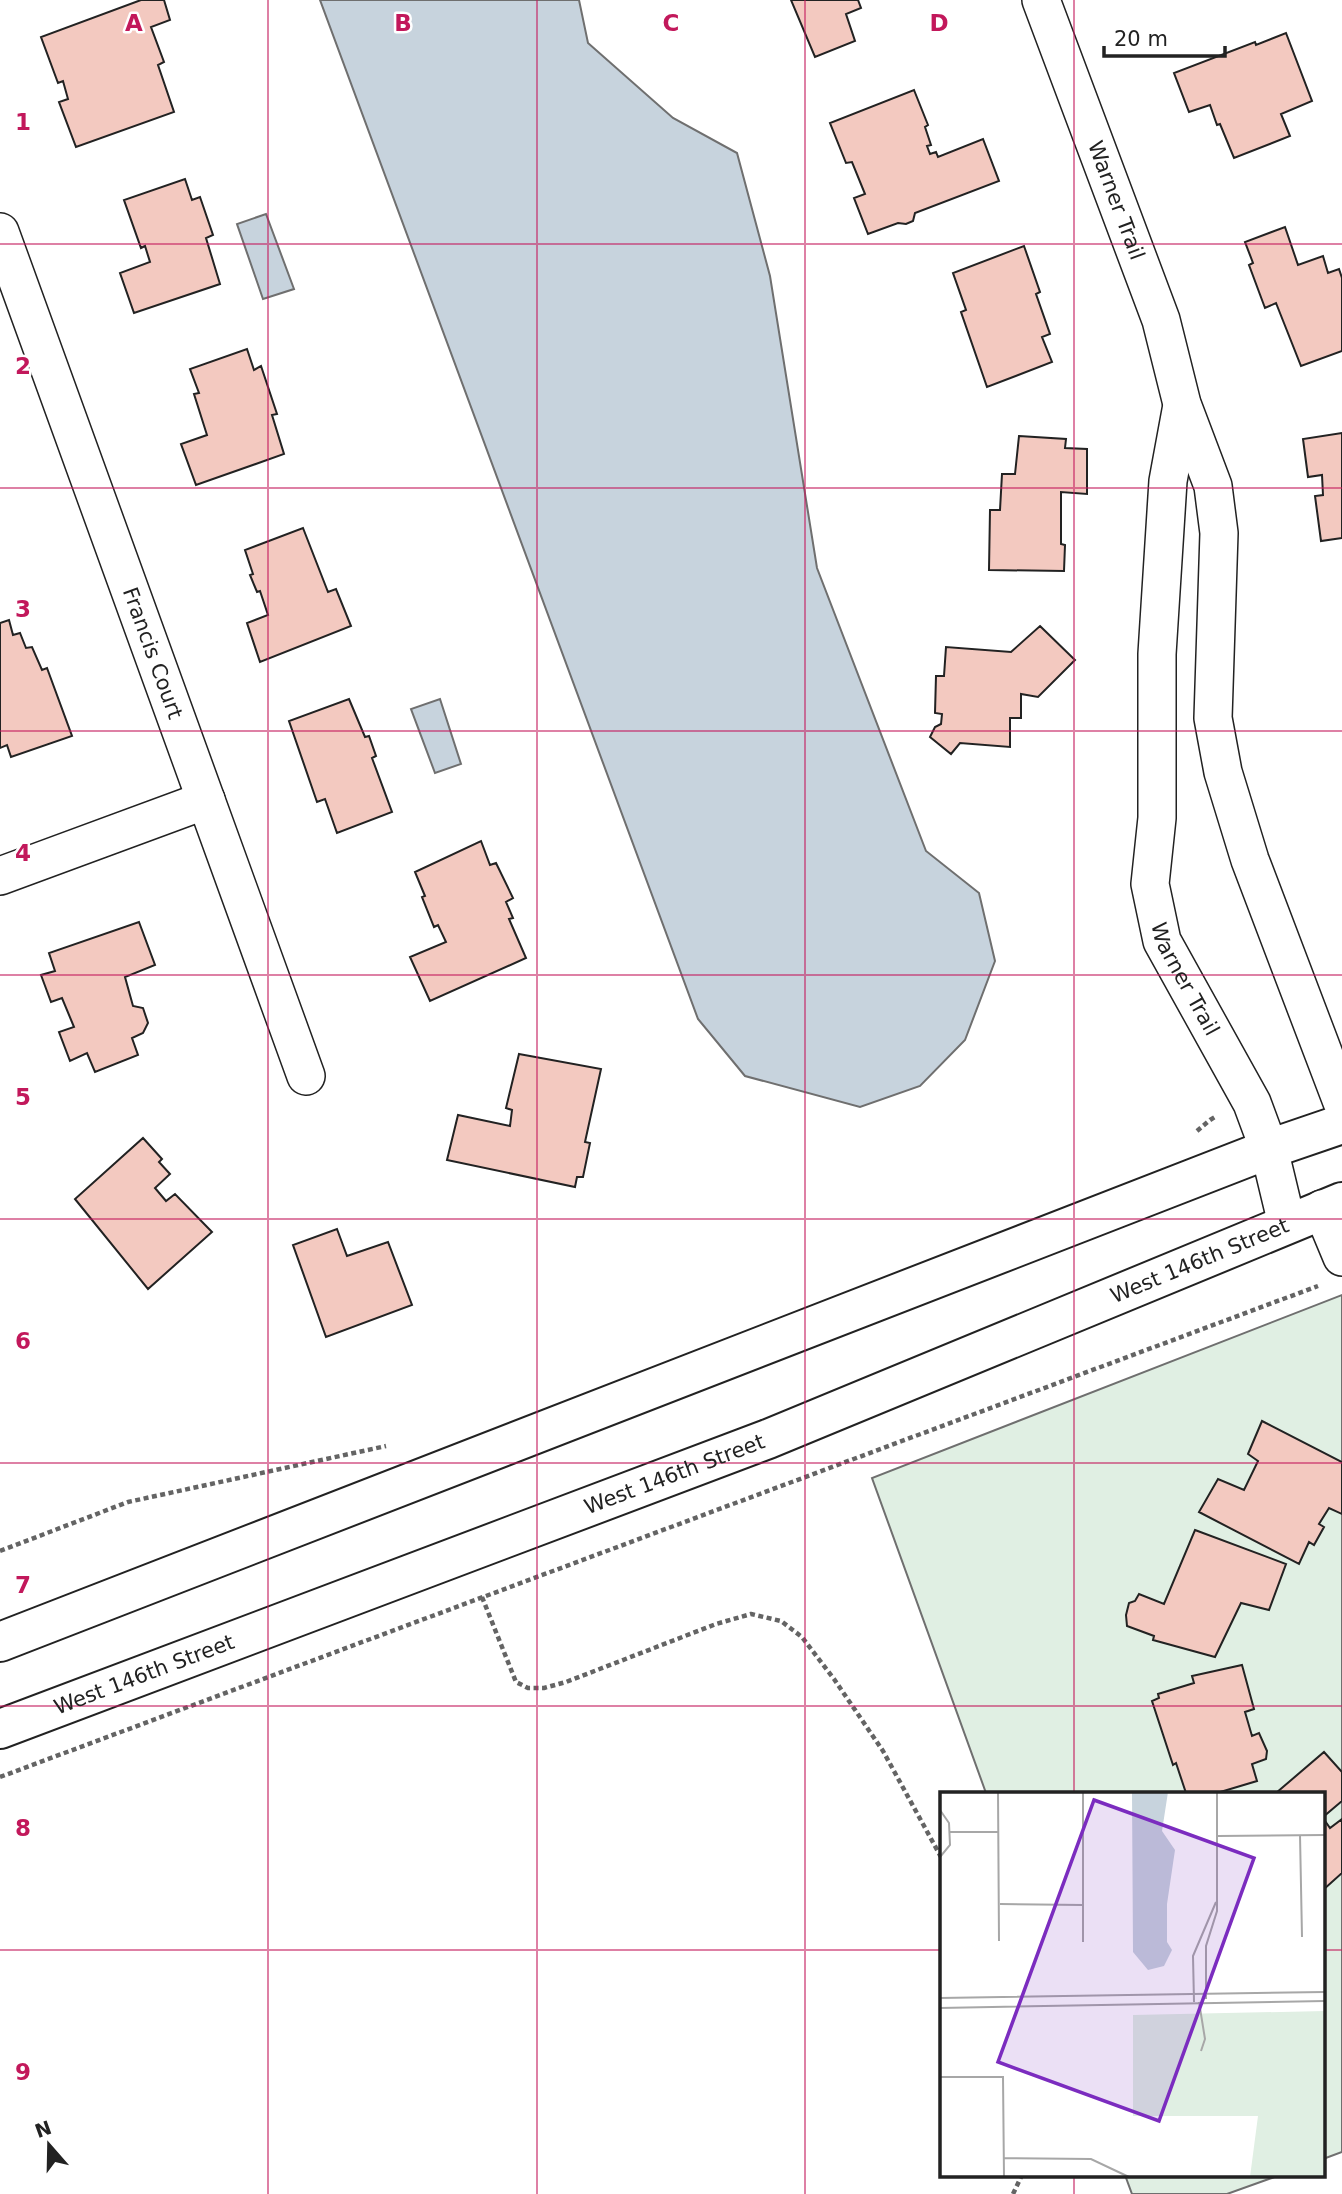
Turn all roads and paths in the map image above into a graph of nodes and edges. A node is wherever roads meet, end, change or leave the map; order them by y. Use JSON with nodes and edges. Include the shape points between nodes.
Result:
{"nodes":[{"id":1,"x":1041,"y":0,"type":"edge"},
{"id":2,"x":0,"y":232,"type":"edge"},
{"id":3,"x":1182,"y":404,"type":"junction"},
{"id":4,"x":1213,"y":718,"type":"junction"},
{"id":5,"x":1157,"y":720,"type":"junction"},
{"id":6,"x":206,"y":800,"type":"junction"},
{"id":7,"x":0,"y":876,"type":"edge"},
{"id":8,"x":306,"y":1076,"type":"dead end"},
{"id":9,"x":1342,"y":1102,"type":"edge"},
{"id":10,"x":1210,"y":1119,"type":"dead end"},
{"id":11,"x":1342,"y":1124,"type":"edge"},
{"id":12,"x":1190,"y":1139,"type":"dead end"},
{"id":13,"x":1269,"y":1149,"type":"junction"},
{"id":14,"x":1332,"y":1206,"type":"edge"},
{"id":15,"x":1287,"y":1224,"type":"junction"},
{"id":16,"x":1342,"y":1257,"type":"edge"},
{"id":17,"x":1319,"y":1286,"type":"dead end"},
{"id":18,"x":389,"y":1446,"type":"dead end"},
{"id":19,"x":0,"y":1551,"type":"edge"},
{"id":20,"x":482,"y":1597,"type":"junction"},
{"id":21,"x":0,"y":1642,"type":"edge"},
{"id":22,"x":0,"y":1729,"type":"edge"},
{"id":23,"x":0,"y":1777,"type":"edge"},
{"id":24,"x":940,"y":1855,"type":"edge"},
{"id":25,"x":1022,"y":2176,"type":"edge"},
{"id":26,"x":1013,"y":2194,"type":"edge"}],
"edges":[{"from":1,"to":3,"type":"street","name":"Warner Trail","via":[[1161,320]]},
{"from":2,"to":6,"type":"street","name":"Francis Court"},
{"from":3,"to":4,"type":"street","name":"Warner Trail","via":[[1213,486],[1219,533]]},
{"from":3,"to":5,"type":"street","name":"Warner Trail","via":[[1168,481]]},
{"from":4,"to":5,"type":"street"},
{"from":4,"to":9,"type":"street","name":"Warner Trail","via":[[1223,772],[1250,860]]},
{"from":5,"to":13,"type":"street","name":"Warner Trail","via":[[1157,818],[1150,884],[1162,941],[1252,1103]]},
{"from":6,"to":7,"type":"street"},
{"from":6,"to":8,"type":"street","name":"Francis Court"},
{"from":10,"to":12,"type":"path"},
{"from":11,"to":13,"type":"main road"},
{"from":13,"to":15,"type":"street","name":"Warner Trail"},
{"from":13,"to":21,"type":"main road"},
{"from":14,"to":15,"type":"main road","name":"West 146th Street"},
{"from":14,"to":16,"type":"street"},
{"from":15,"to":22,"type":"main road","name":"West 146th Street","via":[[768,1439]]},
{"from":17,"to":20,"type":"path"},
{"from":18,"to":19,"type":"path","via":[[128,1502]]},
{"from":20,"to":23,"type":"path"},
{"from":20,"to":24,"type":"path","via":[[516,1682],[528,1688],[566,1682],[751,1614],[781,1621],[802,1636],[883,1751]]},
{"from":25,"to":26,"type":"path"}]}
